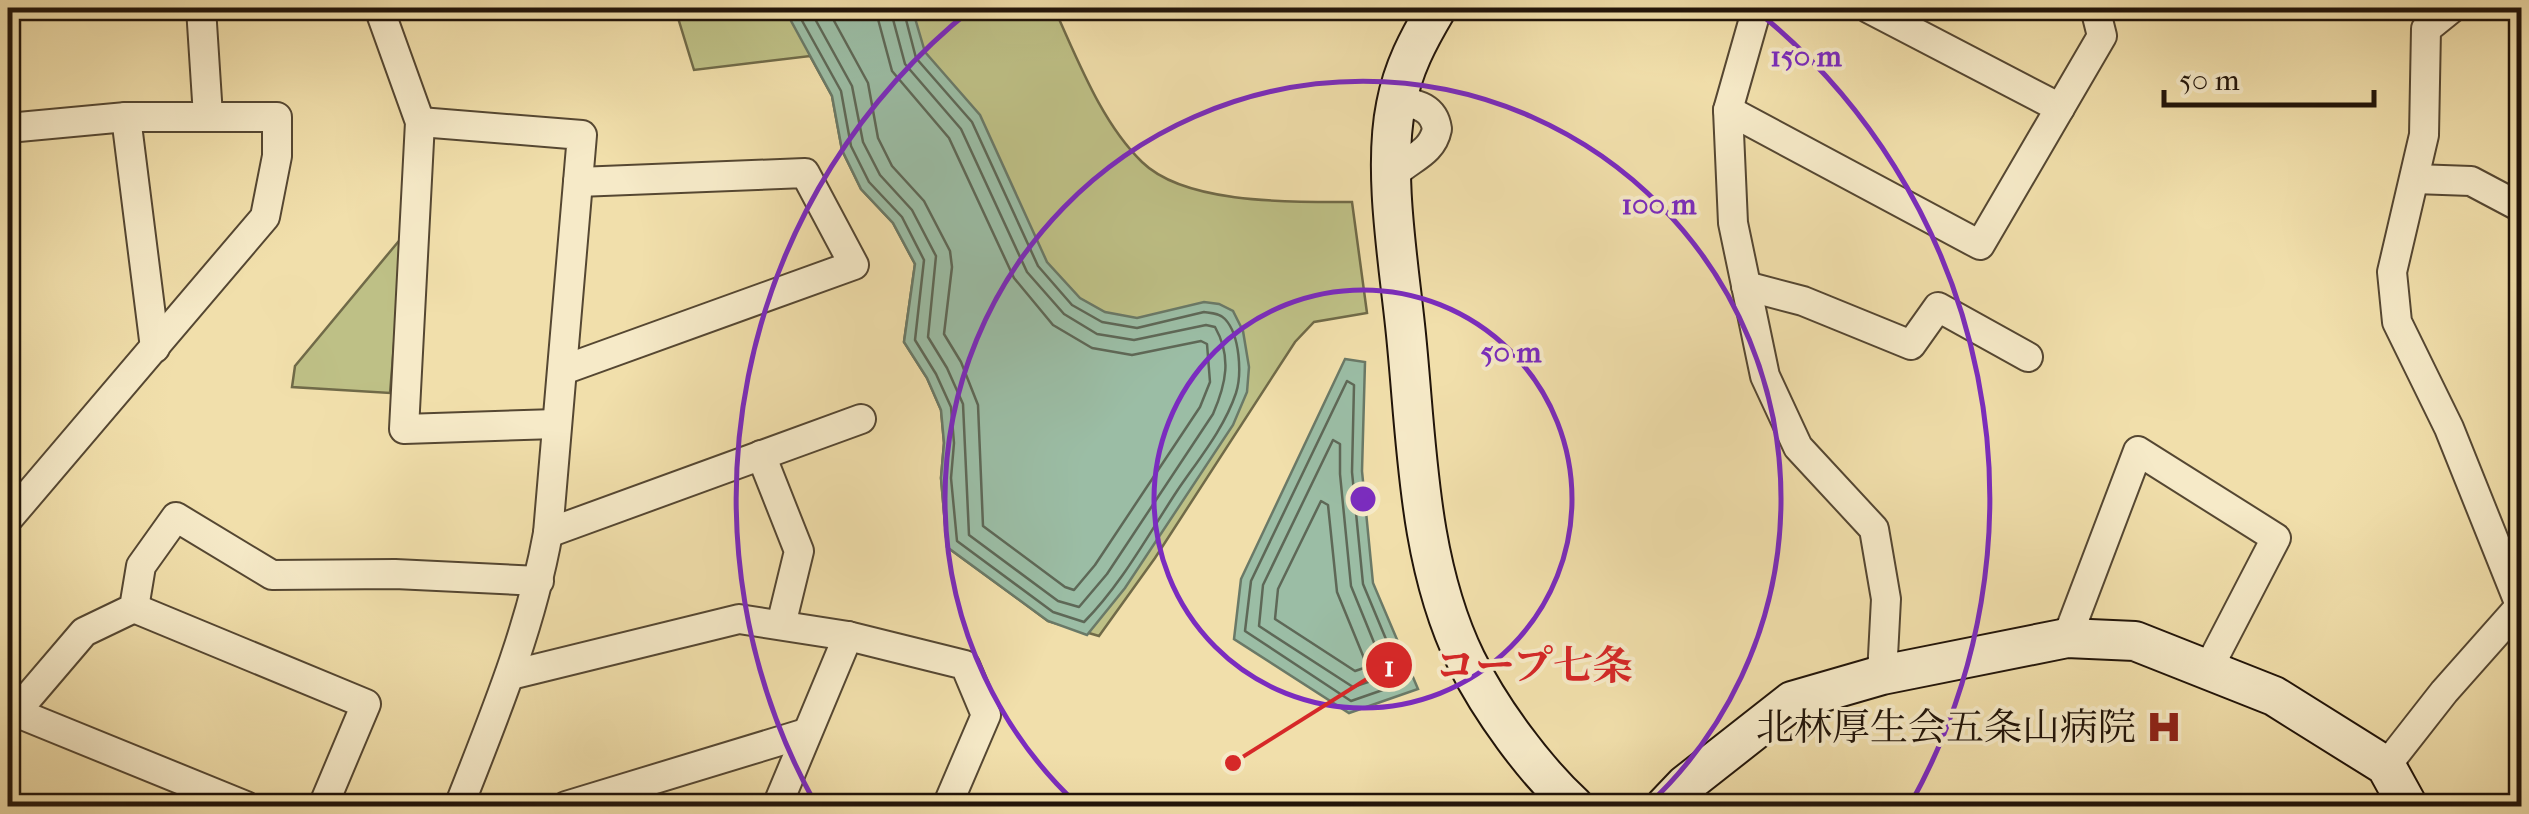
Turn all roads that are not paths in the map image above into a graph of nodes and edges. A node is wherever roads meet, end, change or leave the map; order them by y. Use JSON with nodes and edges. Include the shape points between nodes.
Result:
{"nodes":[{"id":1,"x":200,"y":8,"type":"edge"},
{"id":2,"x":379,"y":8,"type":"edge"},
{"id":3,"x":1437,"y":8,"type":"edge"},
{"id":4,"x":1757,"y":8,"type":"edge"},
{"id":5,"x":1868,"y":8,"type":"edge"},
{"id":6,"x":2095,"y":8,"type":"edge"},
{"id":7,"x":2452,"y":8,"type":"edge"},
{"id":8,"x":2060,"y":108,"type":"junction"},
{"id":9,"x":1728,"y":110,"type":"junction"},
{"id":10,"x":208,"y":116,"type":"junction"},
{"id":11,"x":126,"y":117,"type":"junction"},
{"id":12,"x":420,"y":122,"type":"junction"},
{"id":13,"x":8,"y":128,"type":"edge"},
{"id":14,"x":2416,"y":179,"type":"junction"},
{"id":15,"x":578,"y":182,"type":"junction"},
{"id":16,"x":2522,"y":208,"type":"edge"},
{"id":17,"x":1746,"y":286,"type":"junction"},
{"id":18,"x":154,"y":348,"type":"junction"},
{"id":19,"x":2028,"y":356,"type":"dead end"},
{"id":20,"x":562,"y":370,"type":"junction"},
{"id":21,"x":861,"y":419,"type":"dead end"},
{"id":22,"x":556,"y":424,"type":"junction"},
{"id":23,"x":761,"y":455,"type":"junction"},
{"id":24,"x":9,"y":509,"type":"edge"},
{"id":25,"x":548,"y":533,"type":"junction"},
{"id":26,"x":539,"y":581,"type":"junction"},
{"id":27,"x":2521,"y":605,"type":"edge"},
{"id":28,"x":134,"y":608,"type":"junction"},
{"id":29,"x":781,"y":625,"type":"junction"},
{"id":30,"x":848,"y":636,"type":"junction"},
{"id":31,"x":2067,"y":638,"type":"junction"},
{"id":32,"x":2208,"y":669,"type":"junction"},
{"id":33,"x":510,"y":675,"type":"junction"},
{"id":34,"x":1882,"y":675,"type":"junction"},
{"id":35,"x":11,"y":716,"type":"edge"},
{"id":36,"x":806,"y":733,"type":"junction"},
{"id":37,"x":2386,"y":766,"type":"junction"},
{"id":38,"x":246,"y":806,"type":"edge"},
{"id":39,"x":323,"y":806,"type":"edge"},
{"id":40,"x":458,"y":806,"type":"edge"},
{"id":41,"x":566,"y":806,"type":"edge"},
{"id":42,"x":776,"y":806,"type":"edge"},
{"id":43,"x":947,"y":806,"type":"edge"},
{"id":44,"x":1574,"y":806,"type":"edge"},
{"id":45,"x":1665,"y":806,"type":"edge"},
{"id":46,"x":2408,"y":806,"type":"edge"}],
"edges":[{"from":1,"to":10,"type":"street"},
{"from":2,"to":12,"type":"street"},
{"from":3,"to":44,"type":"street","via":[[1408,58],[1397,100],[1392,196],[1424,511],[1440,590],[1466,660],[1512,734]]},
{"from":4,"to":9,"type":"street"},
{"from":5,"to":8,"type":"street"},
{"from":6,"to":8,"type":"street","via":[[2102,36]]},
{"from":7,"to":14,"type":"street","via":[[2426,29],[2424,136]]},
{"from":8,"to":9,"type":"street","via":[[1980,245]]},
{"from":9,"to":17,"type":"street","via":[[1732,223]]},
{"from":10,"to":11,"type":"street"},
{"from":10,"to":18,"type":"street","via":[[276,116],[277,156],[265,217]]},
{"from":11,"to":13,"type":"street"},
{"from":11,"to":18,"type":"street"},
{"from":12,"to":15,"type":"street","via":[[582,135]]},
{"from":12,"to":22,"type":"street","via":[[404,429]]},
{"from":14,"to":16,"type":"street","via":[[2471,182]]},
{"from":14,"to":27,"type":"street","via":[[2392,272],[2397,322],[2449,428]]},
{"from":15,"to":20,"type":"street"},
{"from":15,"to":20,"type":"street","via":[[804,173],[854,265]]},
{"from":17,"to":19,"type":"street","via":[[1804,301],[1911,346],[1938,307]]},
{"from":17,"to":34,"type":"street","via":[[1764,376],[1798,447],[1874,528],[1886,599]]},
{"from":18,"to":24,"type":"street"},
{"from":20,"to":22,"type":"street"},
{"from":21,"to":23,"type":"street"},
{"from":22,"to":25,"type":"street"},
{"from":23,"to":25,"type":"street"},
{"from":23,"to":29,"type":"street","via":[[799,551]]},
{"from":25,"to":26,"type":"street"},
{"from":26,"to":28,"type":"street","via":[[272,575],[176,517],[141,566]]},
{"from":26,"to":33,"type":"street"},
{"from":27,"to":37,"type":"street"},
{"from":28,"to":35,"type":"street","via":[[84,632]]},
{"from":28,"to":39,"type":"street","via":[[366,704]]},
{"from":29,"to":30,"type":"street"},
{"from":29,"to":33,"type":"street","via":[[739,618]]},
{"from":30,"to":36,"type":"street"},
{"from":30,"to":43,"type":"street","via":[[965,665],[986,714]]},
{"from":31,"to":32,"type":"street","via":[[2136,641]]},
{"from":31,"to":32,"type":"street","via":[[2138,451],[2276,538]]},
{"from":31,"to":34,"type":"street"},
{"from":32,"to":37,"type":"street","via":[[2274,696]]},
{"from":33,"to":40,"type":"street"},
{"from":34,"to":45,"type":"street","via":[[1792,701]]},
{"from":35,"to":38,"type":"street"},
{"from":36,"to":41,"type":"street"},
{"from":36,"to":42,"type":"street"},
{"from":37,"to":46,"type":"street"}]}
